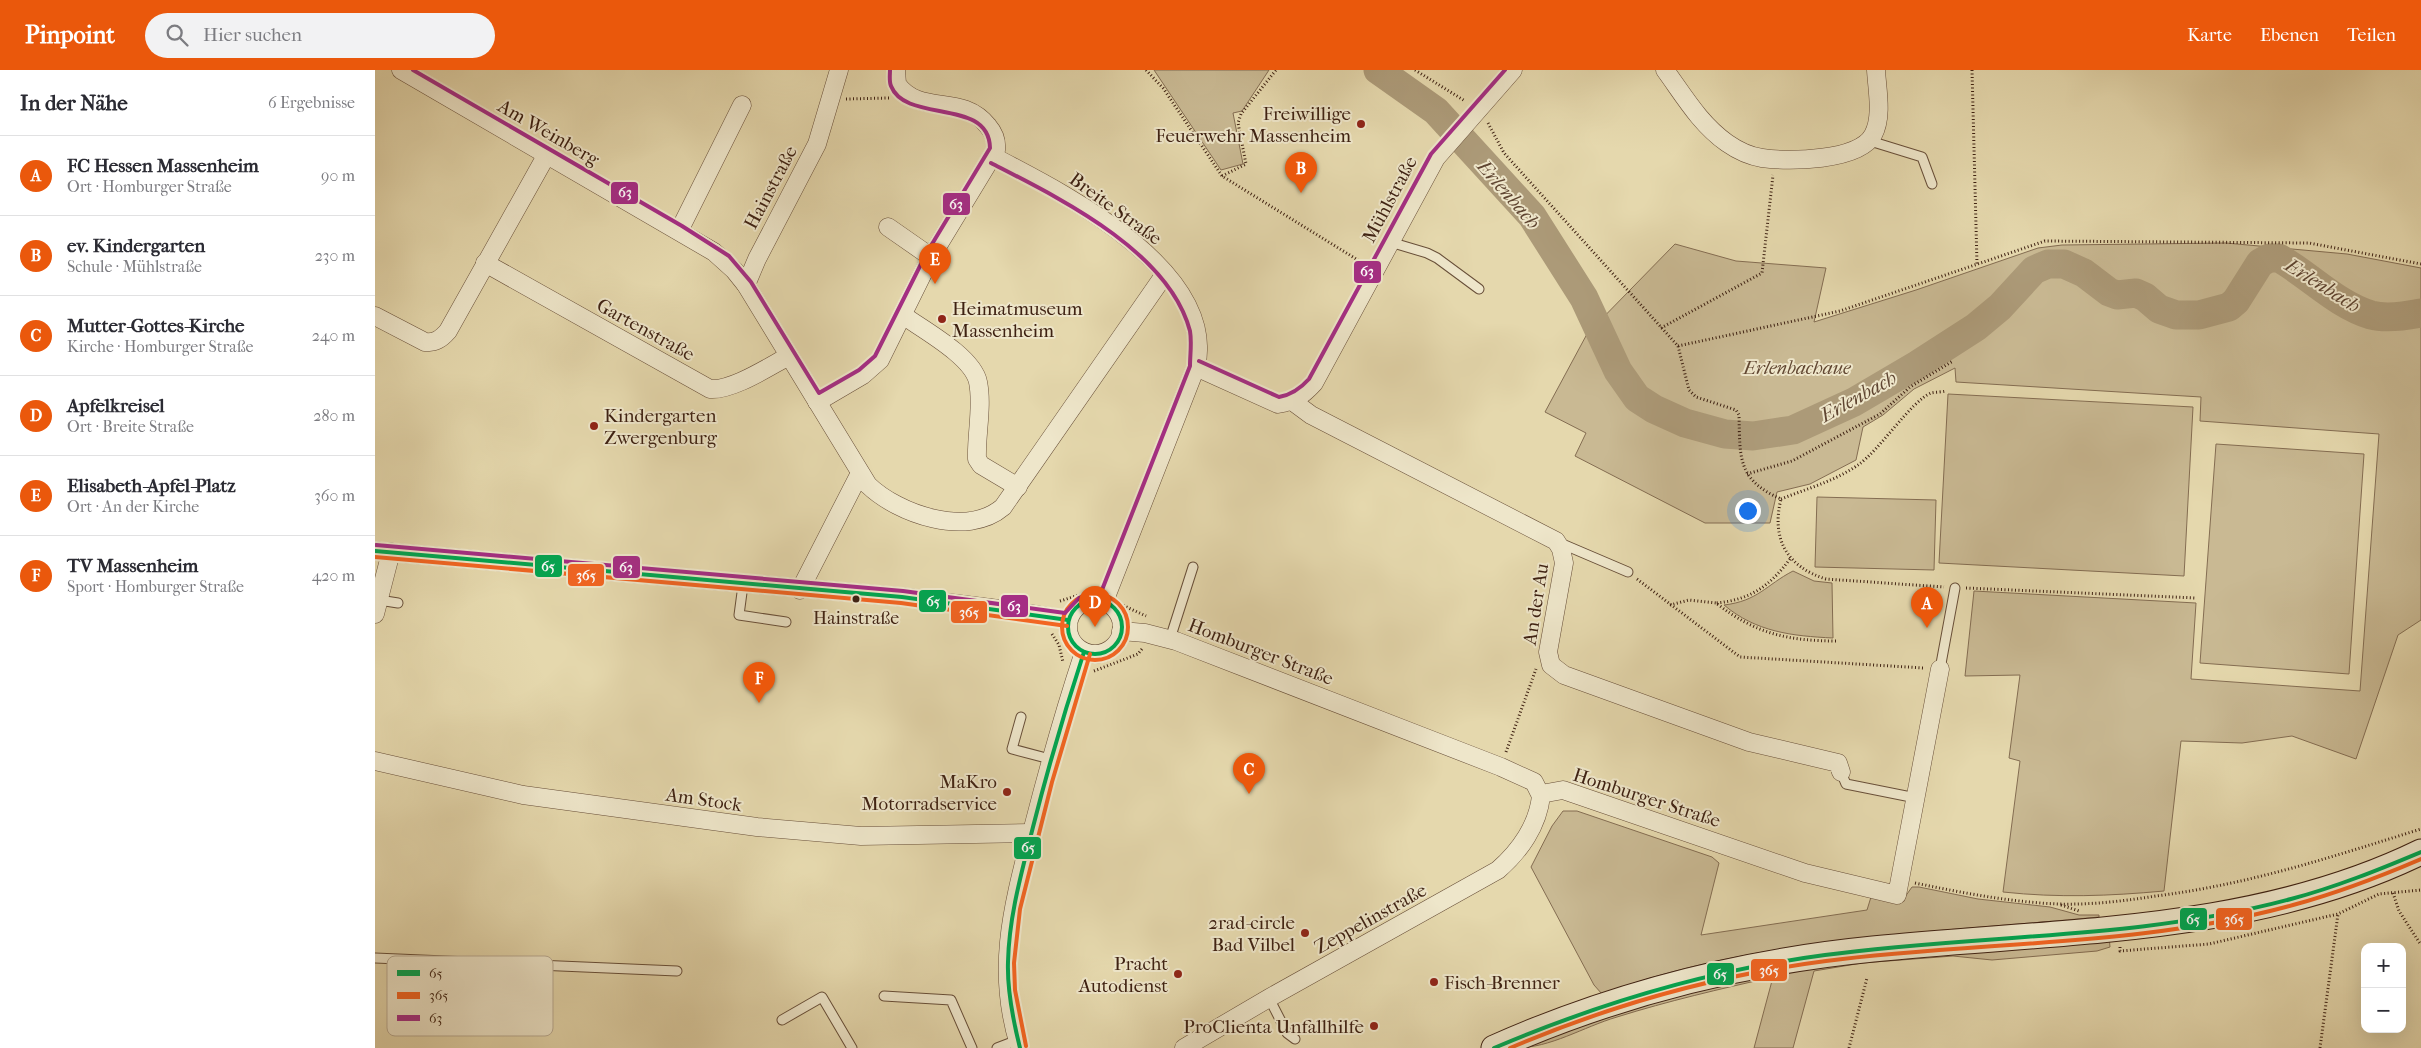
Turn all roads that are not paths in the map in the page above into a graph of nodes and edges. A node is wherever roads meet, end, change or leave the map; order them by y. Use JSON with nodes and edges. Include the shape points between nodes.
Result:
{"nodes":[{"id":1,"x":401,"y":70,"type":"edge"},
{"id":2,"x":839,"y":70,"type":"edge"},
{"id":3,"x":896,"y":70,"type":"edge"},
{"id":4,"x":1513,"y":70,"type":"edge"},
{"id":5,"x":1665,"y":70,"type":"edge"},
{"id":6,"x":1876,"y":70,"type":"edge"},
{"id":7,"x":742,"y":105,"type":"dead end"},
{"id":8,"x":1870,"y":141,"type":"junction"},
{"id":9,"x":546,"y":156,"type":"junction"},
{"id":10,"x":994,"y":157,"type":"junction"},
{"id":11,"x":1932,"y":184,"type":"dead end"},
{"id":12,"x":887,"y":227,"type":"dead end"},
{"id":13,"x":679,"y":231,"type":"junction"},
{"id":14,"x":1390,"y":242,"type":"junction"},
{"id":15,"x":931,"y":257,"type":"junction"},
{"id":16,"x":485,"y":263,"type":"junction"},
{"id":17,"x":1165,"y":274,"type":"junction"},
{"id":18,"x":746,"y":285,"type":"junction"},
{"id":19,"x":1479,"y":289,"type":"dead end"},
{"id":20,"x":375,"y":316,"type":"edge"},
{"id":21,"x":904,"y":316,"type":"junction"},
{"id":22,"x":789,"y":356,"type":"junction"},
{"id":23,"x":1196,"y":367,"type":"junction"},
{"id":24,"x":1292,"y":401,"type":"junction"},
{"id":25,"x":817,"y":402,"type":"junction"},
{"id":26,"x":860,"y":473,"type":"junction"},
{"id":27,"x":1018,"y":487,"type":"junction"},
{"id":28,"x":1556,"y":541,"type":"junction"},
{"id":29,"x":383,"y":551,"type":"edge"},
{"id":30,"x":1193,"y":567,"type":"dead end"},
{"id":31,"x":1628,"y":572,"type":"road end"},
{"id":32,"x":743,"y":585,"type":"junction"},
{"id":33,"x":1955,"y":588,"type":"road end"},
{"id":34,"x":800,"y":590,"type":"junction"},
{"id":35,"x":1104,"y":602,"type":"junction"},
{"id":36,"x":397,"y":603,"type":"dead end"},
{"id":37,"x":377,"y":607,"type":"edge"},
{"id":38,"x":1068,"y":620,"type":"junction"},
{"id":39,"x":786,"y":622,"type":"dead end"},
{"id":40,"x":1121,"y":631,"type":"junction"},
{"id":41,"x":1170,"y":639,"type":"junction"},
{"id":42,"x":1084,"y":652,"type":"junction"},
{"id":43,"x":1940,"y":669,"type":"joint"},
{"id":44,"x":1021,"y":717,"type":"dead end"},
{"id":45,"x":1050,"y":759,"type":"junction"},
{"id":46,"x":375,"y":761,"type":"edge"},
{"id":47,"x":1841,"y":772,"type":"joint"},
{"id":48,"x":1541,"y":794,"type":"junction"},
{"id":49,"x":1916,"y":798,"type":"junction"},
{"id":50,"x":1032,"y":833,"type":"junction"},
{"id":51,"x":2421,"y":852,"type":"edge"},
{"id":52,"x":553,"y":966,"type":"edge"},
{"id":53,"x":677,"y":971,"type":"dead end"},
{"id":54,"x":884,"y":996,"type":"dead end"},
{"id":55,"x":1269,"y":998,"type":"junction"},
{"id":56,"x":782,"y":1020,"type":"dead end"},
{"id":57,"x":1295,"y":1039,"type":"dead end"},
{"id":58,"x":1019,"y":1044,"type":"edge"},
{"id":59,"x":1195,"y":1045,"type":"edge"},
{"id":60,"x":852,"y":1048,"type":"edge"},
{"id":61,"x":972,"y":1048,"type":"edge"},
{"id":62,"x":997,"y":1048,"type":"edge"},
{"id":63,"x":1495,"y":1048,"type":"edge"}],
"edges":[{"from":1,"to":9,"type":"street","name":"Am Weinberg"},
{"from":2,"to":18,"type":"street","name":"Hainstraße","via":[[817,144]]},
{"from":3,"to":10,"type":"street","via":[[897,84],[905,94],[920,101],[964,108],[977,115],[995,136]]},
{"from":4,"to":14,"type":"street","name":"Mühlstraße","via":[[1435,158]]},
{"from":5,"to":8,"type":"street","via":[[1696,113],[1716,134],[1749,154],[1775,160],[1800,160],[1846,153]]},
{"from":6,"to":8,"type":"street","via":[[1877,127]]},
{"from":7,"to":13,"type":"street"},
{"from":8,"to":11,"type":"lane","via":[[1922,157]]},
{"from":9,"to":13,"type":"street","name":"Am Weinberg"},
{"from":9,"to":16,"type":"street"},
{"from":10,"to":15,"type":"street"},
{"from":10,"to":17,"type":"street","name":"Breite Straße","via":[[1103,220],[1135,243]]},
{"from":12,"to":15,"type":"street"},
{"from":13,"to":18,"type":"street","name":"Am Weinberg","via":[[725,260]]},
{"from":14,"to":19,"type":"lane","via":[[1437,258]]},
{"from":14,"to":24,"type":"street","name":"Mühlstraße","via":[[1314,383]]},
{"from":15,"to":21,"type":"street"},
{"from":16,"to":20,"type":"street","via":[[448,332],[441,339],[425,342]]},
{"from":16,"to":22,"type":"street","name":"Gartenstraße","via":[[710,389],[747,378]]},
{"from":17,"to":23,"type":"street","name":"Breite Straße","via":[[1194,324],[1199,348]]},
{"from":17,"to":27,"type":"street"},
{"from":18,"to":22,"type":"street"},
{"from":21,"to":25,"type":"street","via":[[886,352],[872,368]]},
{"from":21,"to":27,"type":"street","via":[[959,356],[976,374],[979,389],[977,460]]},
{"from":22,"to":25,"type":"street"},
{"from":23,"to":24,"type":"street","via":[[1278,404]]},
{"from":23,"to":35,"type":"street","name":"Breite Straße"},
{"from":24,"to":28,"type":"street","name":"An der Au","via":[[1311,415]]},
{"from":25,"to":26,"type":"street"},
{"from":26,"to":27,"type":"street","via":[[868,485],[890,503],[952,522],[999,511]]},
{"from":26,"to":34,"type":"street"},
{"from":28,"to":31,"type":"lane"},
{"from":28,"to":47,"type":"street","name":"An der Au","via":[[1565,563],[1547,652],[1551,665],[1571,679],[1749,742],[1838,763]]},
{"from":29,"to":32,"type":"street"},
{"from":29,"to":37,"type":"street"},
{"from":30,"to":41,"type":"lane"},
{"from":32,"to":34,"type":"street"},
{"from":32,"to":39,"type":"lane","via":[[739,615]]},
{"from":33,"to":43,"type":"lane"},
{"from":34,"to":38,"type":"street","via":[[902,597]]},
{"from":35,"to":38,"type":"street","via":[[1091,600],[1081,604]]},
{"from":35,"to":40,"type":"street","via":[[1117,611]]},
{"from":36,"to":37,"type":"lane"},
{"from":38,"to":42,"type":"street","via":[[1070,640]]},
{"from":40,"to":41,"type":"street","name":"Homburger Straße"},
{"from":40,"to":42,"type":"street","via":[[1110,650],[1098,654]]},
{"from":41,"to":48,"type":"street","name":"Homburger Straße","via":[[1501,767],[1529,779],[1538,786]]},
{"from":42,"to":45,"type":"street"},
{"from":43,"to":49,"type":"street"},
{"from":44,"to":45,"type":"lane","via":[[1012,748]]},
{"from":45,"to":50,"type":"street"},
{"from":46,"to":50,"type":"street","name":"Am Stock","via":[[484,788],[777,835]]},
{"from":47,"to":49,"type":"lane","name":"An der Au","via":[[1845,784]]},
{"from":48,"to":49,"type":"street","name":"Homburger Straße","via":[[1563,790],[1805,873],[1897,895]]},
{"from":48,"to":55,"type":"street","name":"Zeppelinstraße","via":[[1530,830],[1520,847],[1498,870]]},
{"from":50,"to":58,"type":"street","via":[[1007,943],[1007,987]]},
{"from":51,"to":63,"type":"main road","via":[[2387,869],[2311,895],[2207,918],[1865,950],[1761,964],[1630,996]]},
{"from":52,"to":53,"type":"lane"},
{"from":54,"to":61,"type":"lane","via":[[951,1000]]},
{"from":55,"to":57,"type":"lane","via":[[1287,1033]]},
{"from":55,"to":59,"type":"street","name":"Zeppelinstraße"},
{"from":56,"to":60,"type":"lane","via":[[822,996]]},
{"from":58,"to":62,"type":"lane"}]}
